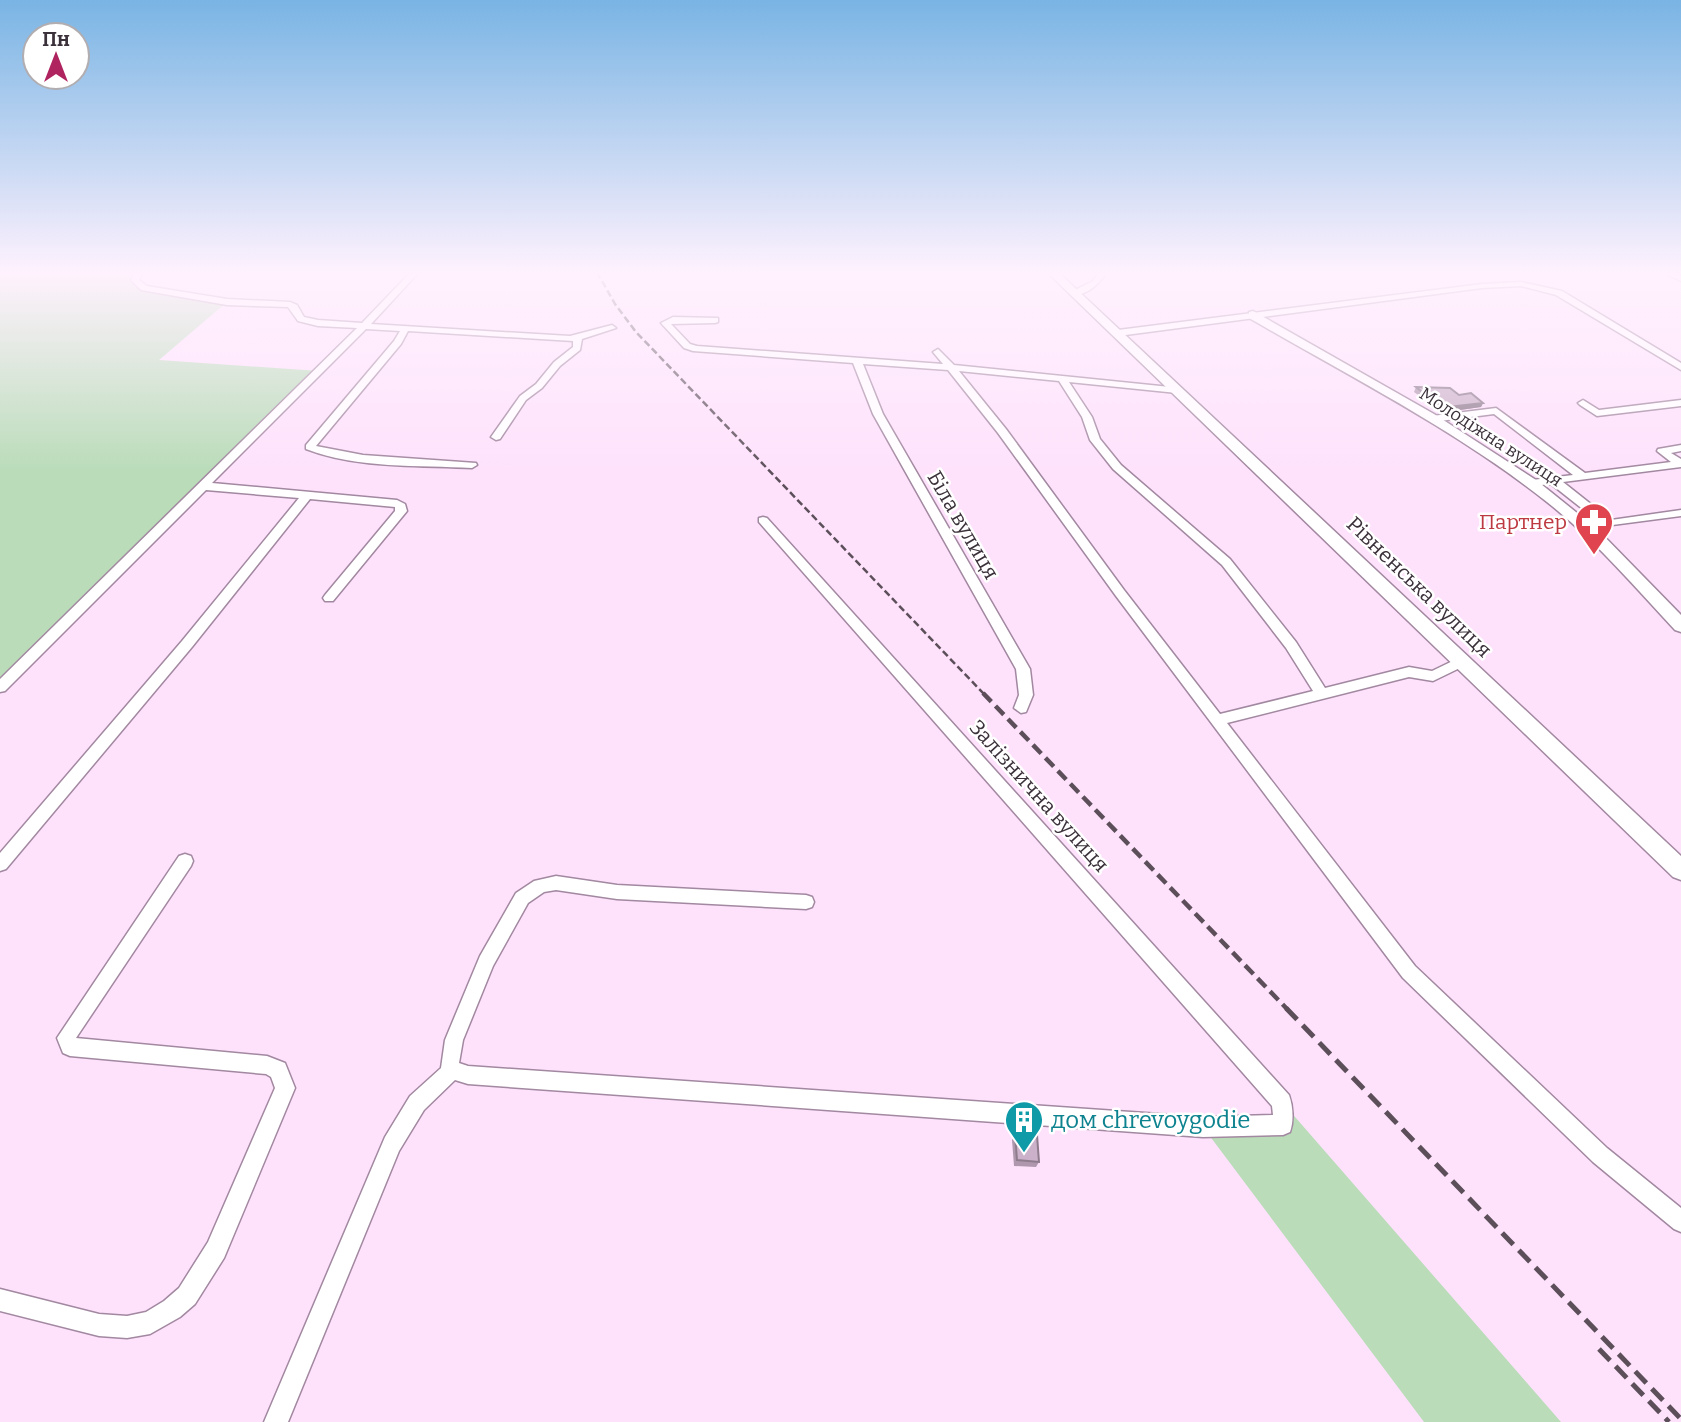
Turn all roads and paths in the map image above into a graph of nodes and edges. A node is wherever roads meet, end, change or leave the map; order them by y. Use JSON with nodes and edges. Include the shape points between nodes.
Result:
{"nodes":[{"id":1,"x":351,"y":338,"type":"edge"},
{"id":2,"x":399,"y":338,"type":"edge"},
{"id":3,"x":567,"y":338,"type":"edge"},
{"id":4,"x":680,"y":338,"type":"edge"},
{"id":5,"x":1123,"y":338,"type":"edge"},
{"id":6,"x":1293,"y":338,"type":"edge"},
{"id":7,"x":1635,"y":338,"type":"edge"},
{"id":8,"x":578,"y":339,"type":"joint"},
{"id":9,"x":938,"y":352,"type":"dead end"},
{"id":10,"x":857,"y":361,"type":"junction"},
{"id":11,"x":1681,"y":367,"type":"edge"},
{"id":12,"x":951,"y":368,"type":"junction"},
{"id":13,"x":1063,"y":380,"type":"junction"},
{"id":14,"x":1177,"y":390,"type":"junction"},
{"id":15,"x":1583,"y":403,"type":"dead end"},
{"id":16,"x":1681,"y":403,"type":"edge"},
{"id":17,"x":1432,"y":419,"type":"junction"},
{"id":18,"x":496,"y":437,"type":"dead end"},
{"id":19,"x":1681,"y":448,"type":"edge"},
{"id":20,"x":1681,"y":464,"type":"edge"},
{"id":21,"x":472,"y":465,"type":"dead end"},
{"id":22,"x":1583,"y":477,"type":"junction"},
{"id":23,"x":1554,"y":481,"type":"junction"},
{"id":24,"x":1532,"y":483,"type":"junction"},
{"id":25,"x":203,"y":485,"type":"junction"},
{"id":26,"x":308,"y":494,"type":"junction"},
{"id":27,"x":1681,"y":513,"type":"edge"},
{"id":28,"x":763,"y":520,"type":"dead end"},
{"id":29,"x":1609,"y":524,"type":"junction"},
{"id":30,"x":1586,"y":527,"type":"junction"},
{"id":31,"x":329,"y":598,"type":"dead end"},
{"id":32,"x":1681,"y":626,"type":"edge"},
{"id":33,"x":1463,"y":661,"type":"junction"},
{"id":34,"x":0,"y":687,"type":"edge"},
{"id":35,"x":1323,"y":695,"type":"junction"},
{"id":36,"x":1021,"y":708,"type":"dead end"},
{"id":37,"x":1216,"y":720,"type":"junction"},
{"id":38,"x":185,"y":861,"type":"dead end"},
{"id":39,"x":0,"y":864,"type":"edge"},
{"id":40,"x":1681,"y":870,"type":"edge"},
{"id":41,"x":806,"y":902,"type":"dead end"},
{"id":42,"x":453,"y":1070,"type":"junction"},
{"id":43,"x":1681,"y":1222,"type":"edge"},
{"id":44,"x":0,"y":1300,"type":"edge"},
{"id":45,"x":276,"y":1422,"type":"edge"}],
"edges":[{"from":1,"to":25,"type":"street"},
{"from":2,"to":21,"type":"street","via":[[310,447],[349,456]]},
{"from":3,"to":8,"type":"street"},
{"from":4,"to":10,"type":"street","via":[[696,349]]},
{"from":5,"to":14,"type":"main road","name":"Рівненська вулиця"},
{"from":6,"to":17,"type":"main road","name":"Молодіжна вулиця"},
{"from":7,"to":11,"type":"street"},
{"from":8,"to":18,"type":"street","via":[[578,348],[523,398]]},
{"from":9,"to":12,"type":"street"},
{"from":10,"to":12,"type":"street"},
{"from":10,"to":36,"type":"street","name":"Біла вулиця","via":[[878,415],[1023,669],[1026,695]]},
{"from":12,"to":13,"type":"street"},
{"from":12,"to":37,"type":"street","via":[[1003,431]]},
{"from":13,"to":14,"type":"street"},
{"from":13,"to":35,"type":"street","via":[[1087,417],[1095,440],[1117,467],[1226,562],[1291,645]]},
{"from":14,"to":33,"type":"main road","name":"Рівненська вулиця"},
{"from":15,"to":16,"type":"street","via":[[1597,413]]},
{"from":17,"to":22,"type":"street","via":[[1496,411]]},
{"from":17,"to":24,"type":"main road","name":"Молодіжна вулиця"},
{"from":19,"to":20,"type":"street","via":[[1662,450]]},
{"from":20,"to":22,"type":"street"},
{"from":22,"to":23,"type":"street"},
{"from":23,"to":24,"type":"street"},
{"from":23,"to":29,"type":"street"},
{"from":24,"to":30,"type":"main road","name":"Молодіжна вулиця"},
{"from":25,"to":26,"type":"street"},
{"from":25,"to":34,"type":"street"},
{"from":26,"to":31,"type":"street","via":[[401,506]]},
{"from":26,"to":39,"type":"street"},
{"from":27,"to":29,"type":"street"},
{"from":28,"to":42,"type":"street","name":"Залізнична вулиця","via":[[1282,1102],[1283,1125],[1203,1127],[482,1076]]},
{"from":29,"to":30,"type":"street"},
{"from":30,"to":32,"type":"main road","name":"Молодіжна вулиця"},
{"from":33,"to":35,"type":"street","via":[[1433,676],[1409,672]]},
{"from":33,"to":40,"type":"main road","name":"Рівненська вулиця"},
{"from":35,"to":37,"type":"street"},
{"from":37,"to":43,"type":"street","via":[[1409,972],[1600,1155]]},
{"from":38,"to":44,"type":"street","via":[[66,1038],[70,1047],[267,1065],[278,1070],[285,1088],[216,1250],[187,1296],[172,1309],[150,1323],[127,1328]]},
{"from":41,"to":42,"type":"street","via":[[617,892],[556,883],[529,891],[485,962],[454,1040],[449,1065]]},
{"from":42,"to":45,"type":"street","via":[[426,1090],[392,1144]]}]}
